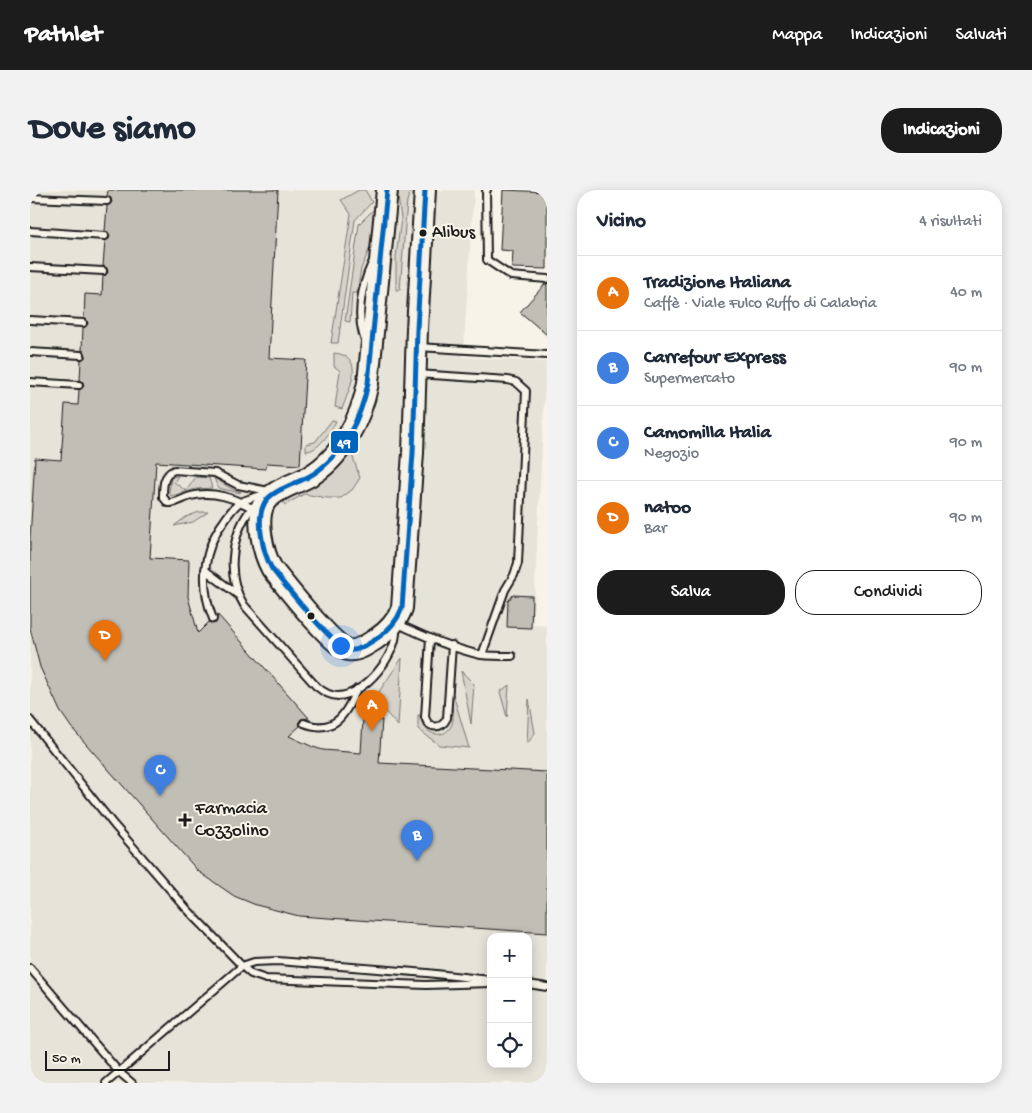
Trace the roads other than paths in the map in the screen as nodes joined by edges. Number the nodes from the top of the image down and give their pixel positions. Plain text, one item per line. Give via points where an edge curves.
1 (388, 190) edge
2 (425, 190) edge
3 (487, 190) edge
4 (30, 198) edge
5 (107, 201) dead end
6 (30, 231) edge
7 (105, 236) dead end
8 (30, 267) edge
9 (103, 271) dead end
10 (547, 279) edge
11 (30, 320) edge
12 (83, 323) dead end
13 (416, 347) junction
14 (30, 352) edge
15 (81, 355) dead end
16 (547, 355) edge
17 (415, 374) junction
18 (30, 382) edge
19 (79, 385) dead end
20 (275, 491) junction
21 (240, 502) junction
22 (257, 510) junction
23 (205, 570) junction
24 (238, 595) junction
25 (212, 619) dead end
26 (395, 623) junction
27 (430, 638) junction
28 (452, 645) junction
29 (482, 655) junction
30 (512, 656) dead end
31 (357, 689) junction
32 (30, 720) edge
33 (304, 723) dead end
34 (242, 966) junction
35 (30, 968) edge
36 (487, 980) edge
37 (487, 981) edge
38 (532, 985) edge
39 (547, 987) edge
40 (119, 1072) junction
41 (106, 1083) edge
42 (132, 1083) edge

1 - 20 main road via 371,361 359,416 342,445 320,469
2 - 13 main road
3 - 10 lane via 486,260 511,276
4 - 5 lane
6 - 7 lane
8 - 9 lane
11 - 12 lane
13 - 16 lane
13 - 17 main road
14 - 15 lane
17 - 26 main road via 403,601
17 - 29 lane via 508,380 526,391 518,563
18 - 19 lane
20 - 21 lane
20 - 21 lane via 238,485 208,471 174,470 164,480 163,497 168,503 207,494
20 - 22 main road
21 - 22 lane
21 - 23 lane via 214,534
22 - 24 lane via 245,518 233,548 232,563
22 - 26 main road via 265,557 272,569 338,644 348,650 356,650 378,638
23 - 24 lane
23 - 25 lane via 206,603
24 - 31 lane via 323,692 339,696
26 - 27 lane
26 - 31 lane via 393,648 371,678
27 - 28 lane
27 - 28 lane via 425,717 432,726 439,726 447,718
28 - 29 lane
29 - 30 lane
31 - 33 lane via 344,714 330,725 315,727
32 - 34 lane via 114,825
34 - 36 lane via 278,961
34 - 37 lane via 251,974 266,979 426,985
34 - 40 lane
35 - 40 lane
38 - 39 lane
40 - 41 lane
40 - 42 lane

